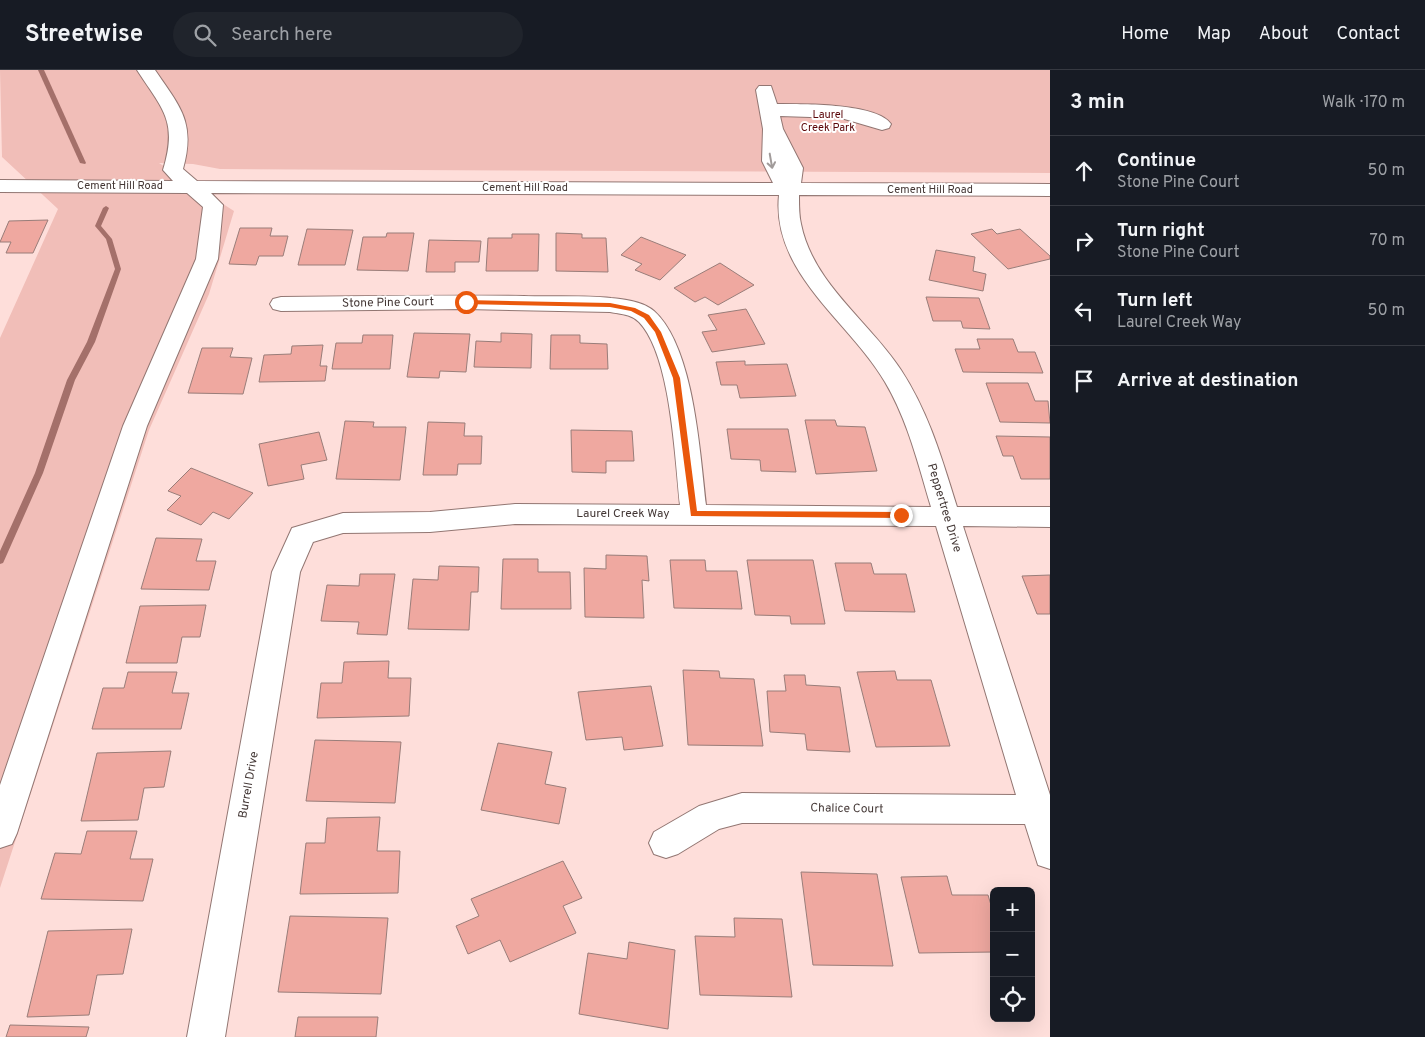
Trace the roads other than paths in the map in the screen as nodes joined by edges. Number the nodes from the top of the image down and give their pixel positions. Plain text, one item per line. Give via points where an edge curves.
1 (146, 70) edge
2 (765, 90) dead end
3 (772, 120) junction
4 (882, 124) dead end
5 (0, 186) edge
6 (192, 186) junction
7 (787, 189) junction
8 (1050, 190) edge
9 (281, 304) dead end
10 (694, 514) junction
11 (946, 516) junction
12 (1050, 517) edge
13 (302, 535) joint
14 (1043, 810) edge
15 (0, 833) edge
16 (666, 843) dead end
17 (1050, 854) edge
18 (206, 1037) edge

1 - 6 street via 170,110 180,137 173,170
2 - 3 street
3 - 4 street via 843,111 864,115
3 - 7 street via 771,167
5 - 6 street, Cement Hill Road
6 - 7 street, Cement Hill Road
6 - 15 street via 213,205 207,258 134,426
7 - 8 street, Cement Hill Road
7 - 11 street, Peppertree Drive via 798,251 816,283 882,360 902,390 919,425
9 - 10 street, Stone Pine Court via 466,302 610,305 647,316 658,332 677,378
10 - 11 street, Laurel Creek Way
10 - 13 street, Laurel Creek Way via 515,514 430,522 343,523
11 - 12 street, Laurel Creek Way
11 - 14 street, Peppertree Drive
13 - 18 street, Burrell Drive via 286,572
14 - 16 street, Chalice Court via 742,808 711,816
14 - 17 street, Peppertree Drive

